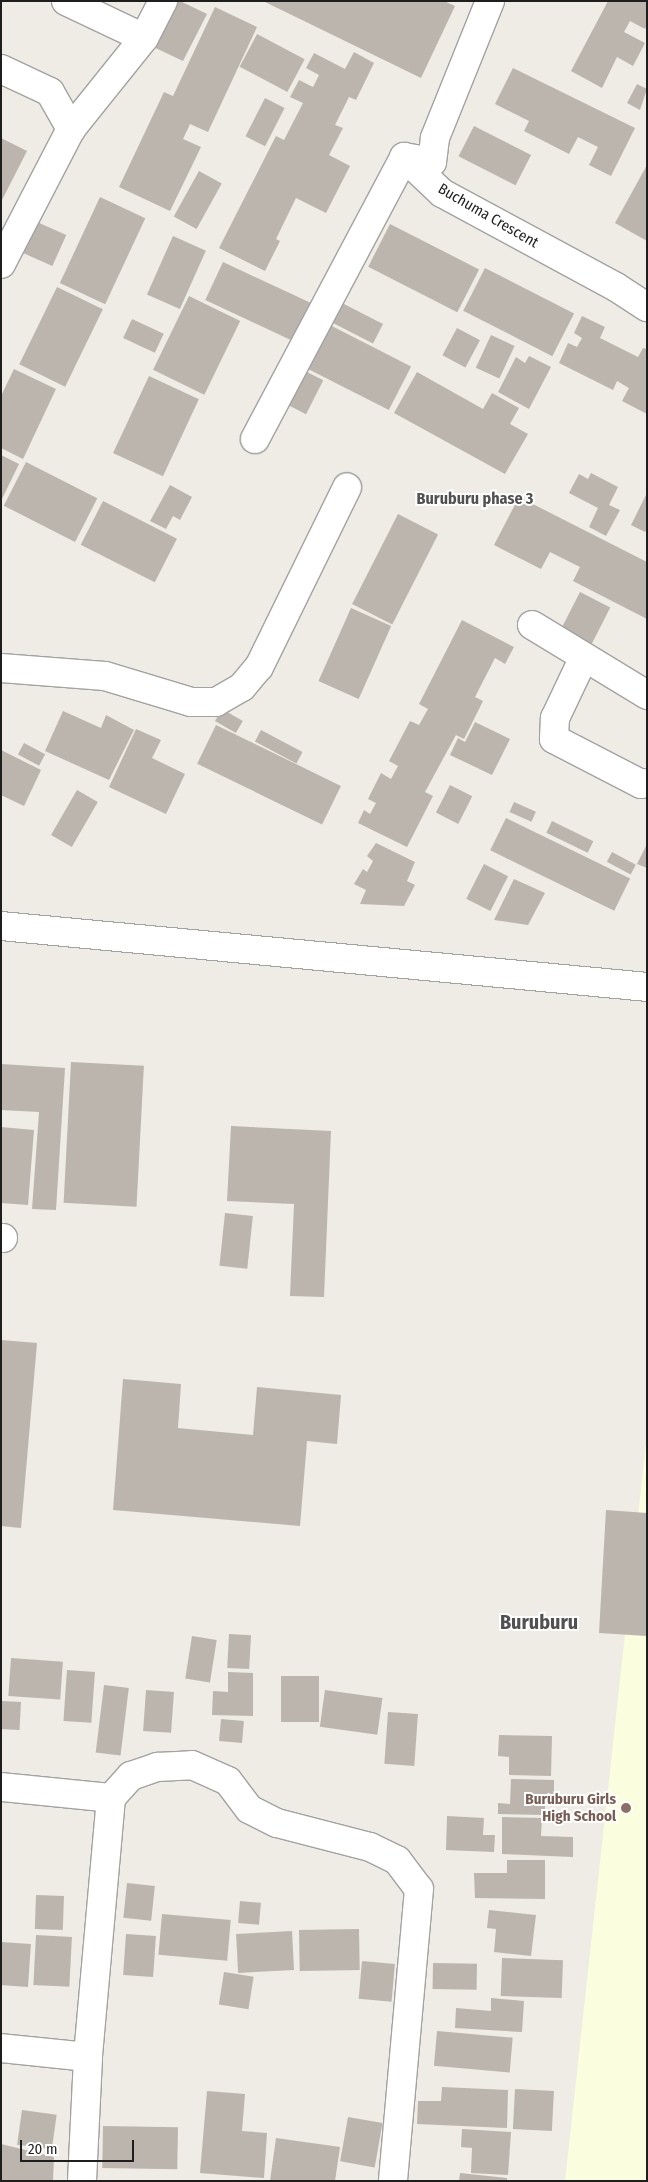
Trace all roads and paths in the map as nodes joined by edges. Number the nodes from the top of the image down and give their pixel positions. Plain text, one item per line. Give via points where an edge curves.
1 (66, 1) edge
2 (164, 1) edge
3 (490, 1) edge
4 (144, 38) junction
5 (1, 69) edge
6 (71, 129) junction
7 (404, 157) junction
8 (1, 264) edge
9 (647, 307) edge
10 (254, 439) dead end
11 (347, 486) dead end
12 (532, 625) dead end
13 (584, 657) junction
14 (1, 668) edge
15 (647, 696) edge
16 (647, 783) edge
17 (1, 926) edge
18 (647, 987) edge
19 (1, 1787) edge
20 (111, 1798) junction
21 (1, 2048) edge
22 (88, 2057) junction
23 (82, 2181) edge
24 (393, 2181) edge

1 - 4 street
2 - 4 street
3 - 7 street, Buchuma Crescent via 435,138 432,162
4 - 6 street
5 - 6 street via 50,92
6 - 8 street
7 - 9 street, Buchuma Crescent via 442,193
7 - 10 street
11 - 14 street via 259,667 242,687 216,702 191,702 105,676
12 - 13 street
13 - 15 street
13 - 16 street via 554,718 554,739 641,784
17 - 18 street
19 - 20 street
20 - 22 street
20 - 24 street via 131,1776 158,1767 192,1765 228,1781 249,1809 277,1823 370,1846 397,1860 418,1889
21 - 22 street
22 - 23 street

